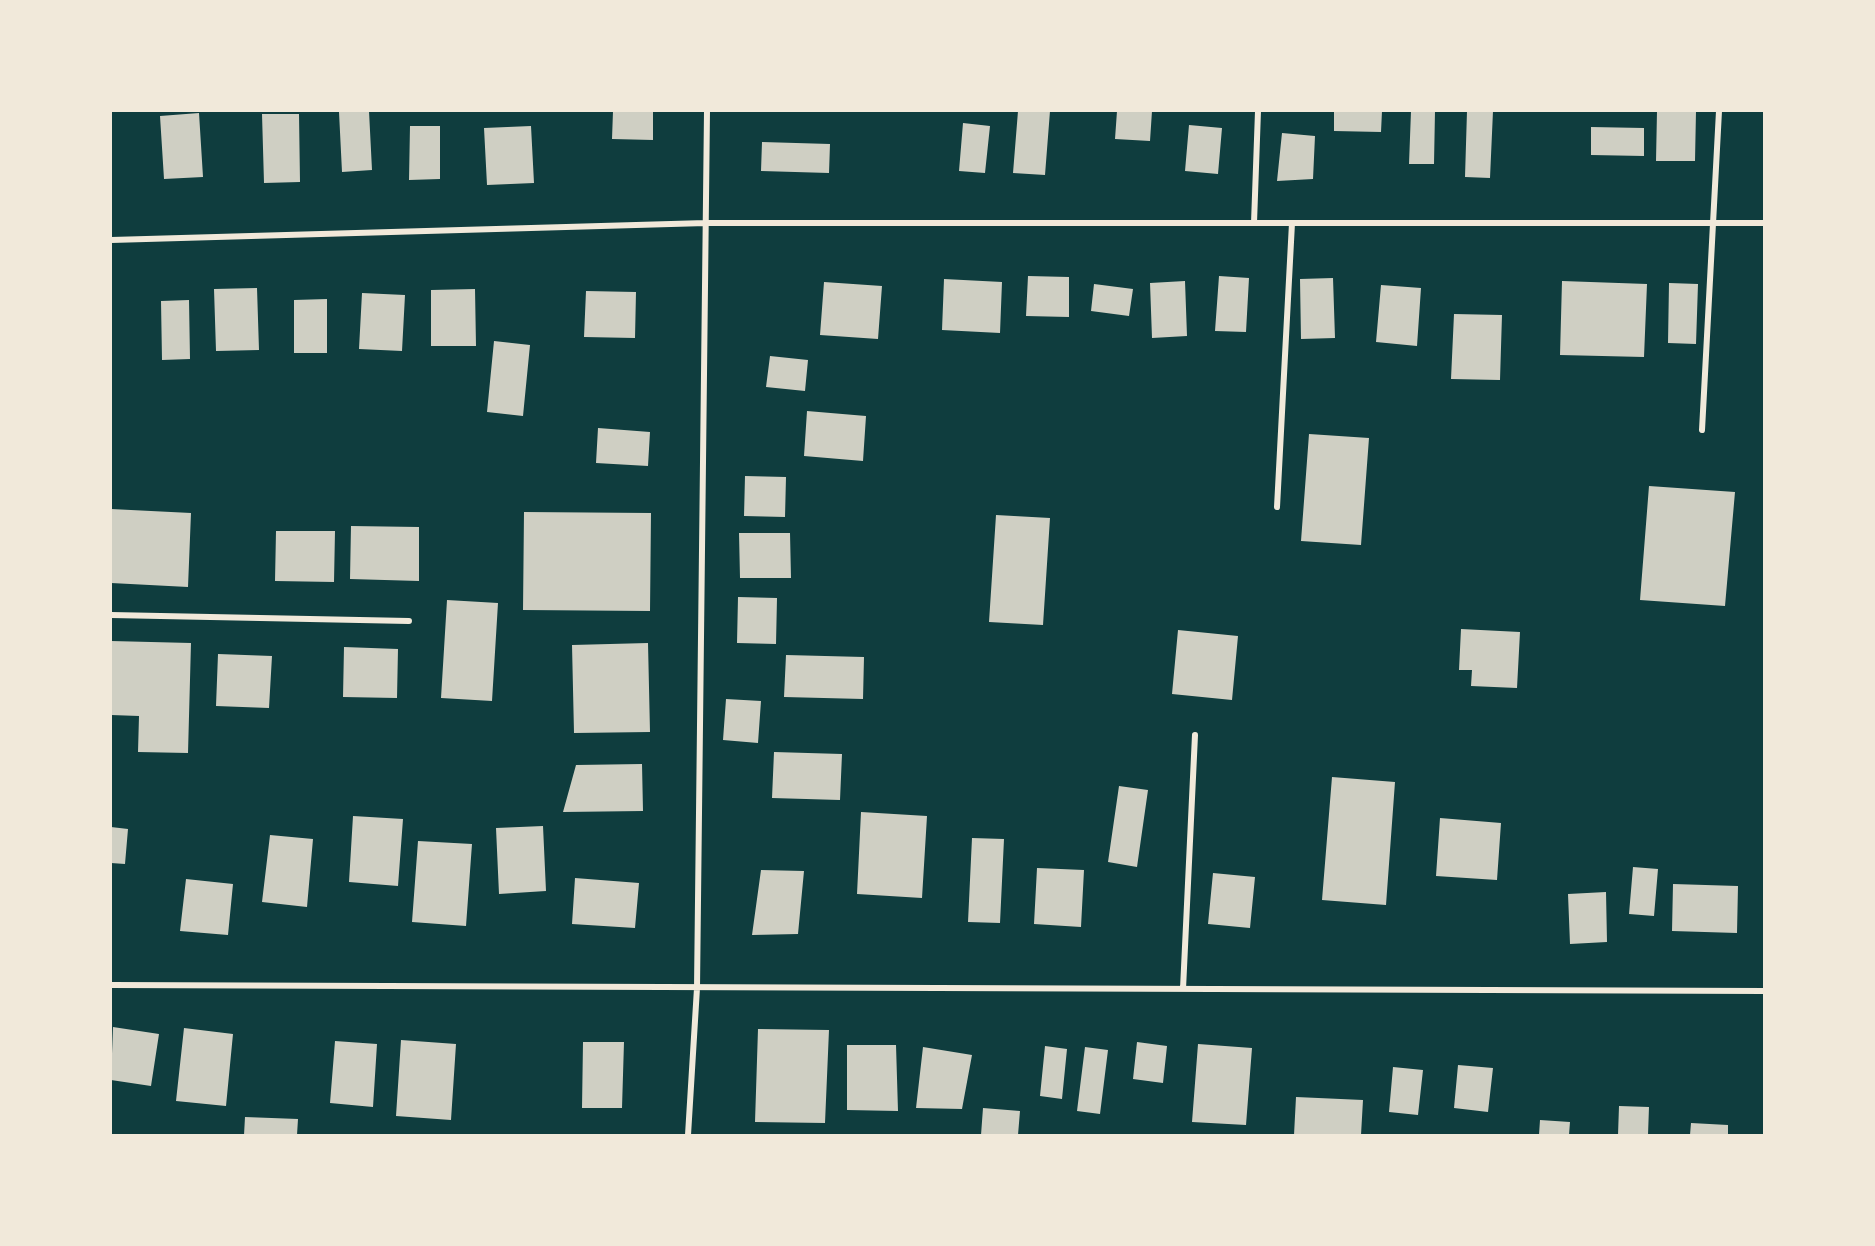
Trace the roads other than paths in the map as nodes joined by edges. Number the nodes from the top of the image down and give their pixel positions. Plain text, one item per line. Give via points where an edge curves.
1 (706, 111) edge
2 (1258, 111) edge
3 (1719, 111) edge
4 (706, 223) junction
5 (1254, 223) junction
6 (1292, 223) junction
7 (1713, 223) junction
8 (1764, 223) edge
9 (111, 240) edge
10 (1702, 430) dead end
11 (1277, 507) dead end
12 (111, 615) edge
13 (409, 621) dead end
14 (1195, 735) dead end
15 (111, 985) edge
16 (697, 987) junction
17 (1183, 989) junction
18 (1764, 991) edge
19 (688, 1135) edge

1 - 4 street
2 - 5 street
3 - 7 street
4 - 5 street
4 - 9 street
4 - 16 street
5 - 6 street
6 - 7 street
6 - 11 street
7 - 8 street
7 - 10 street
12 - 13 street
14 - 17 street
15 - 16 street
16 - 17 street
16 - 19 street
17 - 18 street

